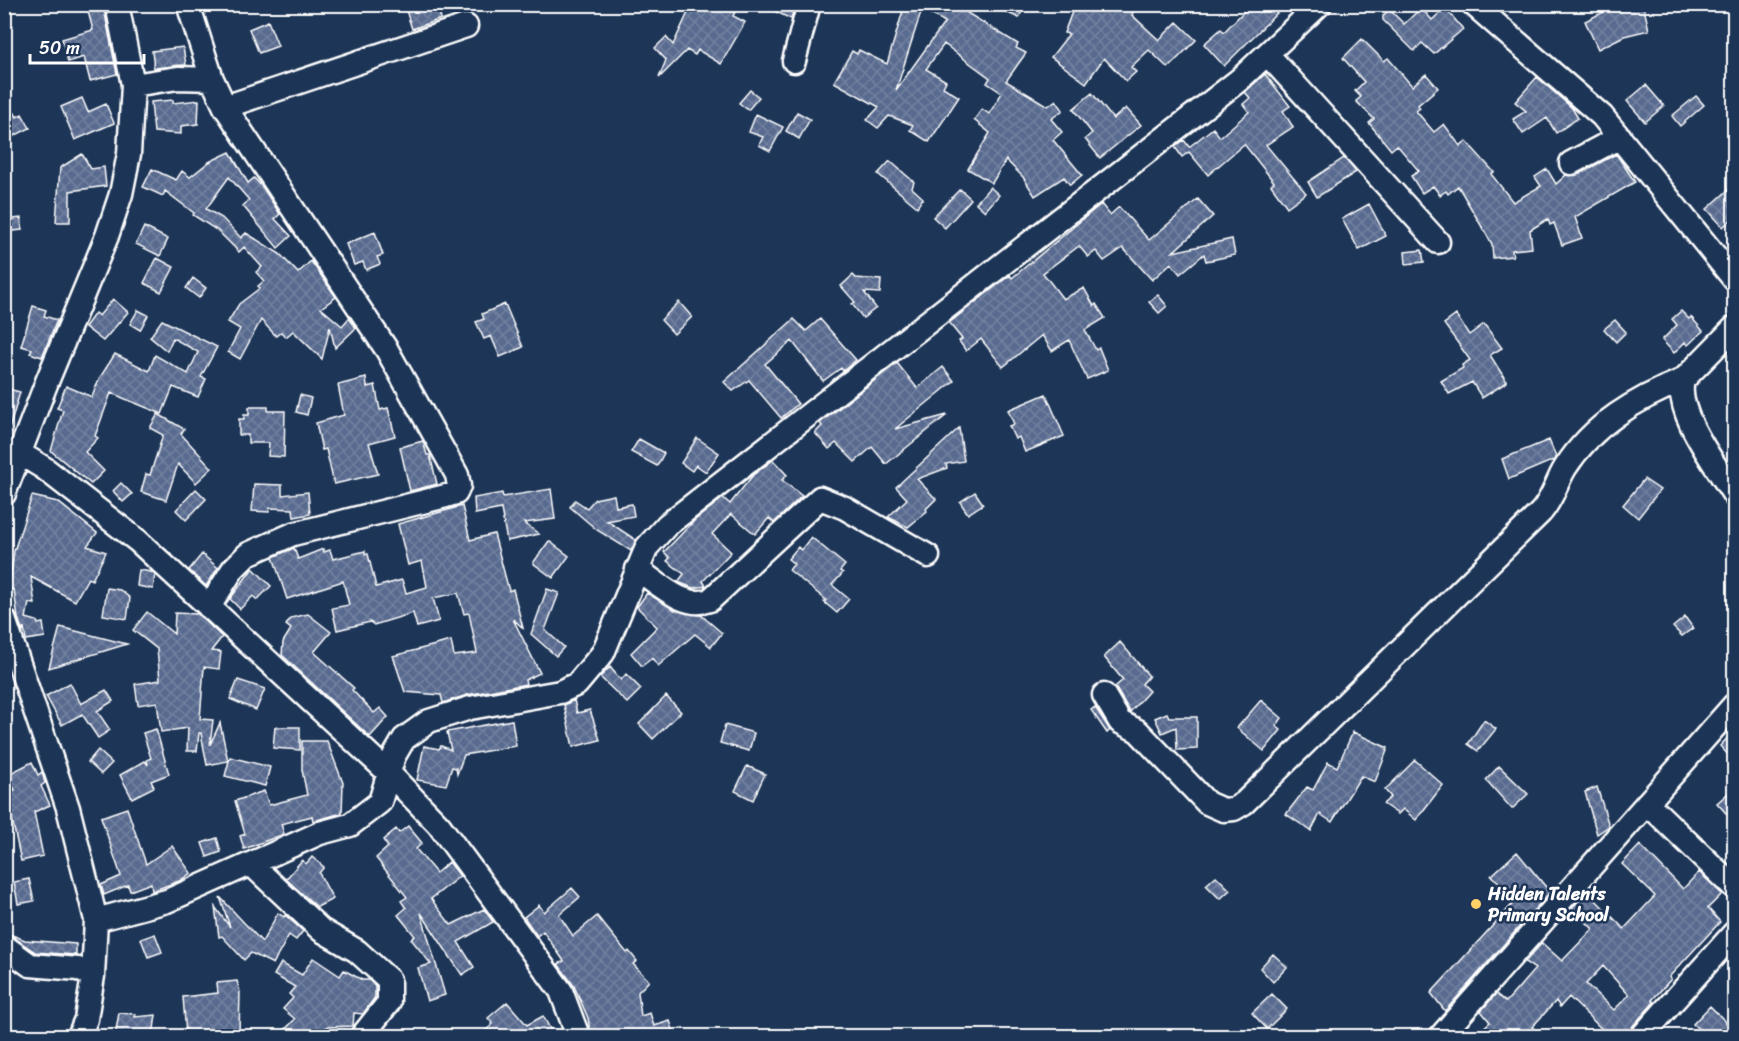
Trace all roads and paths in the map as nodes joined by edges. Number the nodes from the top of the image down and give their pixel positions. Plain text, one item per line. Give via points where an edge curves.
1 (117, 4) edge
2 (188, 4) edge
3 (809, 4) edge
4 (1320, 4) edge
5 (1473, 4) edge
6 (466, 26) dead end
7 (1268, 55) junction
8 (794, 61) dead end
9 (212, 79) junction
10 (133, 86) junction
11 (225, 107) junction
12 (1620, 137) junction
13 (1571, 163) dead end
14 (1438, 242) dead end
15 (1734, 279) edge
16 (1734, 328) edge
17 (1683, 380) junction
18 (21, 454) junction
19 (4, 494) edge
20 (1734, 495) edge
21 (928, 556) dead end
22 (637, 569) junction
23 (209, 607) junction
24 (4, 619) edge
25 (1104, 695) dead end
26 (1734, 705) edge
27 (390, 774) junction
28 (1647, 803) junction
29 (250, 864) junction
30 (1734, 887) edge
31 (96, 920) junction
32 (1734, 933) edge
33 (4, 946) edge
34 (93, 976) junction
35 (79, 1036) edge
36 (362, 1036) edge
37 (578, 1036) edge
38 (1441, 1036) edge
39 (1642, 1036) edge

1 - 10 street
2 - 9 street
3 - 8 street
4 - 7 street
5 - 12 street via 1594,109
6 - 11 street
7 - 14 street
7 - 22 street via 667,525 647,547
9 - 10 street via 178,78
9 - 11 street
10 - 18 street via 129,154 121,194
11 - 23 street via 387,350 457,475 459,486 456,493 293,534 248,554 233,569
12 - 13 street
12 - 15 street
16 - 17 street
17 - 20 street via 1681,395 1686,415
17 - 25 street via 1629,404 1592,437 1569,462 1551,501 1541,512 1234,809 1223,810 1207,803 1138,731 1120,722
18 - 19 street
18 - 23 street via 138,541
21 - 22 street via 845,508 820,498 710,600 700,604 686,602
22 - 27 street via 603,653 577,684 560,692 470,708 429,721 404,739
23 - 27 street
24 - 31 street via 69,808
26 - 28 street
27 - 29 street via 380,802 350,825 320,833
27 - 37 street via 439,825 561,991
28 - 30 street
28 - 38 street
29 - 31 street via 167,901
29 - 36 street via 321,930 357,951 388,980 389,1002
31 - 34 street
32 - 39 street
33 - 34 street via 30,965 78,969
34 - 35 street

